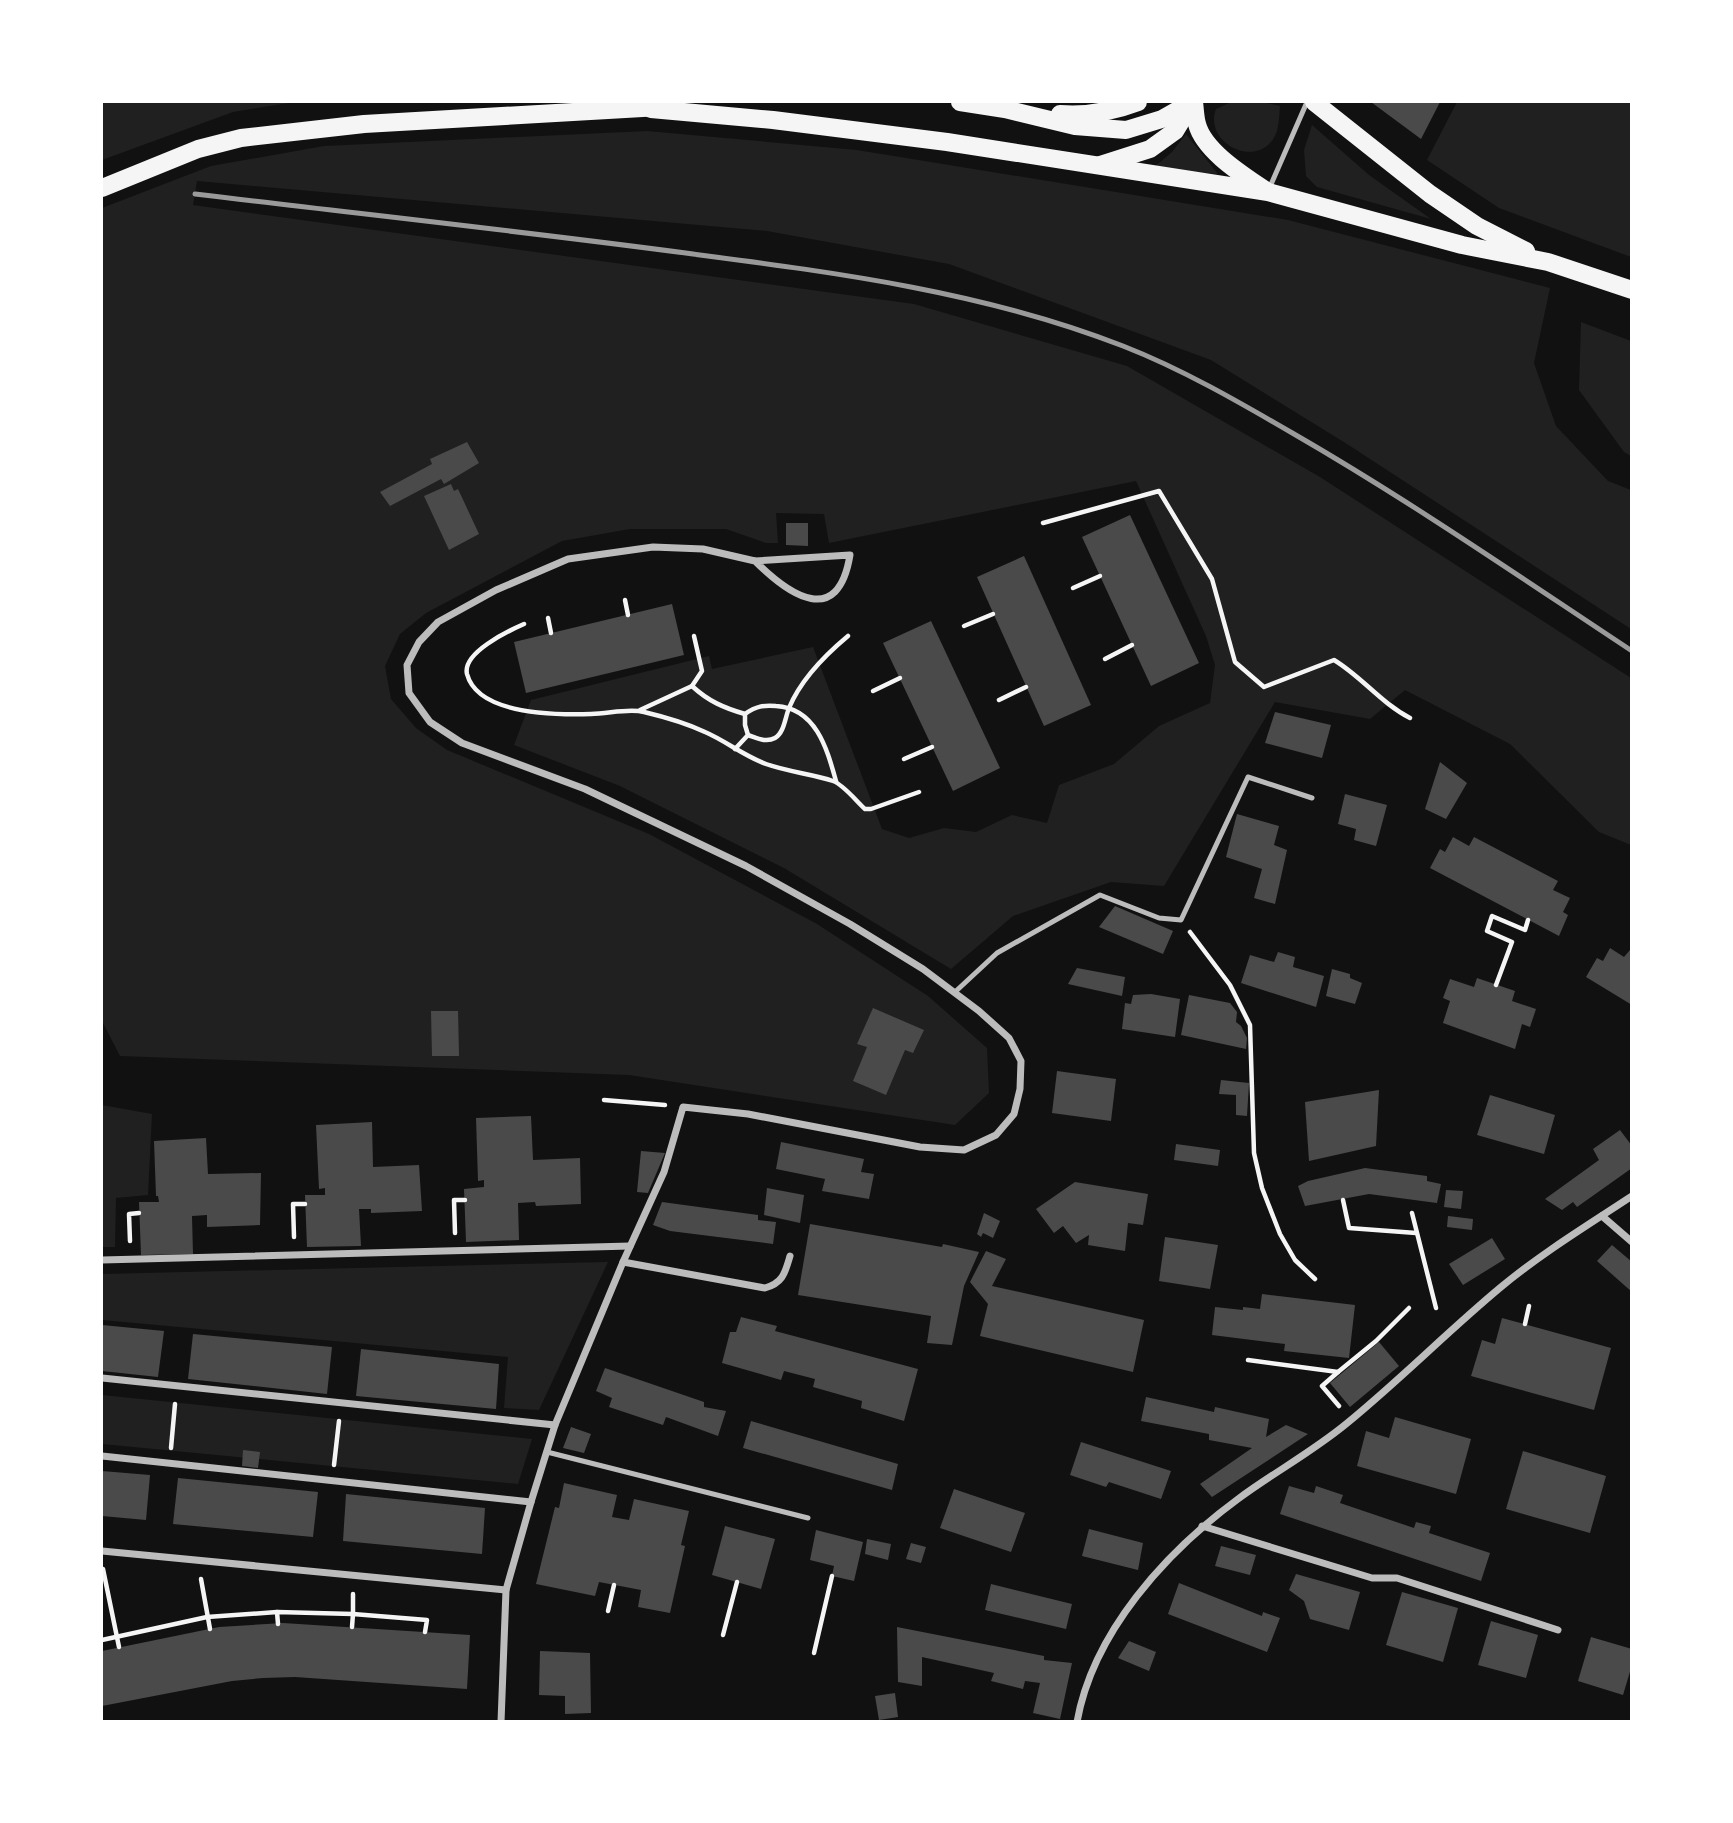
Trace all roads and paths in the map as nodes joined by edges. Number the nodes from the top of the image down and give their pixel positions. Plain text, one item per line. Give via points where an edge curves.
1 (695, 102) edge
2 (960, 102) edge
3 (1138, 102) edge
4 (1193, 102) edge
5 (1307, 102) edge
6 (1314, 102) edge
7 (652, 108) junction
8 (1005, 109) junction
9 (1097, 166) junction
10 (102, 188) edge
11 (1268, 192) junction
12 (1548, 262) junction
13 (1632, 290) edge
14 (1042, 523) dead end
15 (755, 561) junction
16 (1100, 576) dead end
17 (1073, 588) dead end
18 (625, 600) dead end
19 (993, 614) dead end
20 (628, 615) dead end
21 (548, 618) dead end
22 (524, 625) dead end
23 (964, 626) dead end
24 (551, 633) dead end
25 (694, 636) dead end
26 (848, 636) dead end
27 (1132, 645) dead end
28 (1105, 659) dead end
29 (900, 678) dead end
30 (692, 686) junction
31 (1026, 687) dead end
32 (873, 691) dead end
33 (999, 700) dead end
34 (790, 706) junction
35 (640, 710) junction
36 (745, 714) junction
37 (1410, 718) dead end
38 (748, 735) junction
39 (932, 747) dead end
40 (735, 749) junction
41 (904, 758) dead end
42 (836, 781) junction
43 (919, 792) dead end
44 (1312, 799) dead end
45 (1181, 920) junction
46 (1528, 920) dead end
47 (1496, 985) dead end
48 (955, 992) junction
49 (604, 1100) dead end
50 (683, 1107) junction
51 (1632, 1196) edge
52 (1343, 1199) dead end
53 (465, 1200) dead end
54 (305, 1204) dead end
55 (139, 1213) dead end
56 (1412, 1213) dead end
57 (1602, 1216) junction
58 (1416, 1233) junction
59 (1632, 1242) edge
60 (630, 1246) junction
61 (456, 1251) junction
62 (295, 1255) junction
63 (790, 1256) dead end
64 (102, 1260) edge
65 (130, 1260) junction
66 (623, 1262) junction
67 (1315, 1279) dead end
68 (1529, 1307) dead end
69 (1409, 1308) dead end
70 (1436, 1308) dead end
71 (1525, 1324) dead end
72 (1248, 1360) dead end
73 (1338, 1372) junction
74 (102, 1378) edge
75 (177, 1386) junction
76 (341, 1403) junction
77 (1352, 1420) junction
78 (555, 1424) junction
79 (547, 1452) junction
80 (102, 1456) edge
81 (169, 1463) junction
82 (332, 1481) junction
83 (531, 1502) junction
84 (808, 1518) dead end
85 (1202, 1526) junction
86 (102, 1551) edge
87 (102, 1561) edge
88 (198, 1561) junction
89 (832, 1576) dead end
90 (737, 1582) dead end
91 (614, 1585) dead end
92 (506, 1590) junction
93 (608, 1611) dead end
94 (277, 1612) junction
95 (353, 1614) junction
96 (207, 1617) junction
97 (278, 1623) dead end
98 (352, 1627) dead end
99 (210, 1629) dead end
100 (1558, 1630) dead end
101 (425, 1632) dead end
102 (723, 1635) dead end
103 (117, 1636) junction
104 (102, 1640) edge
105 (120, 1647) dead end
106 (814, 1653) dead end
107 (501, 1721) edge
108 (1077, 1721) edge

1 - 7 main road
2 - 8 main road
3 - 8 main road via 1081,116
4 - 8 main road via 1162,119 1126,130 1075,126
4 - 9 main road via 1175,131 1150,149
4 - 11 main road via 1197,126 1209,144
5 - 11 lane
6 - 12 main road via 1430,194 1477,226
7 - 9 main road via 935,140
7 - 10 main road via 364,124 241,138 198,149
9 - 11 main road
11 - 12 main road via 1462,245
12 - 13 main road
14 - 37 path via 1159,491 1212,579 1235,662 1264,687 1334,660 1392,709
15 - 15 street via 794,594 820,599 844,583 850,555
15 - 48 street via 703,549 653,547 568,559 496,590 438,622 419,642 407,665 409,694 430,722 462,743 585,789 746,866 850,924
16 - 17 path
18 - 20 path
19 - 23 path
21 - 24 path
22 - 35 path via 500,635 467,664 471,684 485,698 517,710 591,714
25 - 30 path via 702,671
26 - 34 path via 820,660
27 - 28 path
29 - 32 path
30 - 35 path
30 - 36 path via 706,699
31 - 33 path
34 - 36 path via 761,705
34 - 38 path via 774,739 763,741
34 - 42 path via 821,736
35 - 40 path via 706,732
36 - 38 path
38 - 40 path
39 - 41 path
40 - 42 path via 765,764
42 - 43 path via 865,809
44 - 45 lane via 1248,777
45 - 48 lane via 1159,918 1100,895 997,953
45 - 67 path via 1230,985 1250,1025 1254,1153 1262,1188 1295,1260
46 - 47 path via 1525,930 1493,916 1487,931 1512,942
48 - 50 street via 1009,1038 1021,1061 1014,1114 996,1135 964,1150 920,1147 748,1114
49 - 50 path
50 - 60 street via 664,1172
51 - 57 street
52 - 58 path via 1349,1228
53 - 61 path via 454,1200
54 - 62 path via 293,1204
55 - 65 path via 129,1214
56 - 58 path
57 - 59 street
57 - 77 street via 1504,1285
58 - 70 path
60 - 61 street
60 - 66 street
61 - 62 street
62 - 65 street
63 - 66 street via 785,1276 765,1288
64 - 65 street
66 - 78 street
68 - 71 path
69 - 73 path
72 - 73 path
73 - 77 path via 1322,1386
74 - 75 street
75 - 76 street
75 - 81 path
76 - 78 street
76 - 82 path
77 - 85 street
78 - 79 street
79 - 83 street
79 - 84 lane
80 - 81 street
81 - 82 street
82 - 83 street
83 - 92 street
85 - 100 street via 1372,1578 1397,1578
85 - 108 street via 1108,1636 1092,1668
86 - 88 street
87 - 103 path
88 - 92 street
88 - 96 path
89 - 106 path
90 - 102 path
91 - 93 path
92 - 107 street
94 - 95 path
94 - 96 path
94 - 97 path
95 - 98 path
95 - 101 path via 427,1620
96 - 99 path
96 - 103 path
103 - 104 path
103 - 105 path

